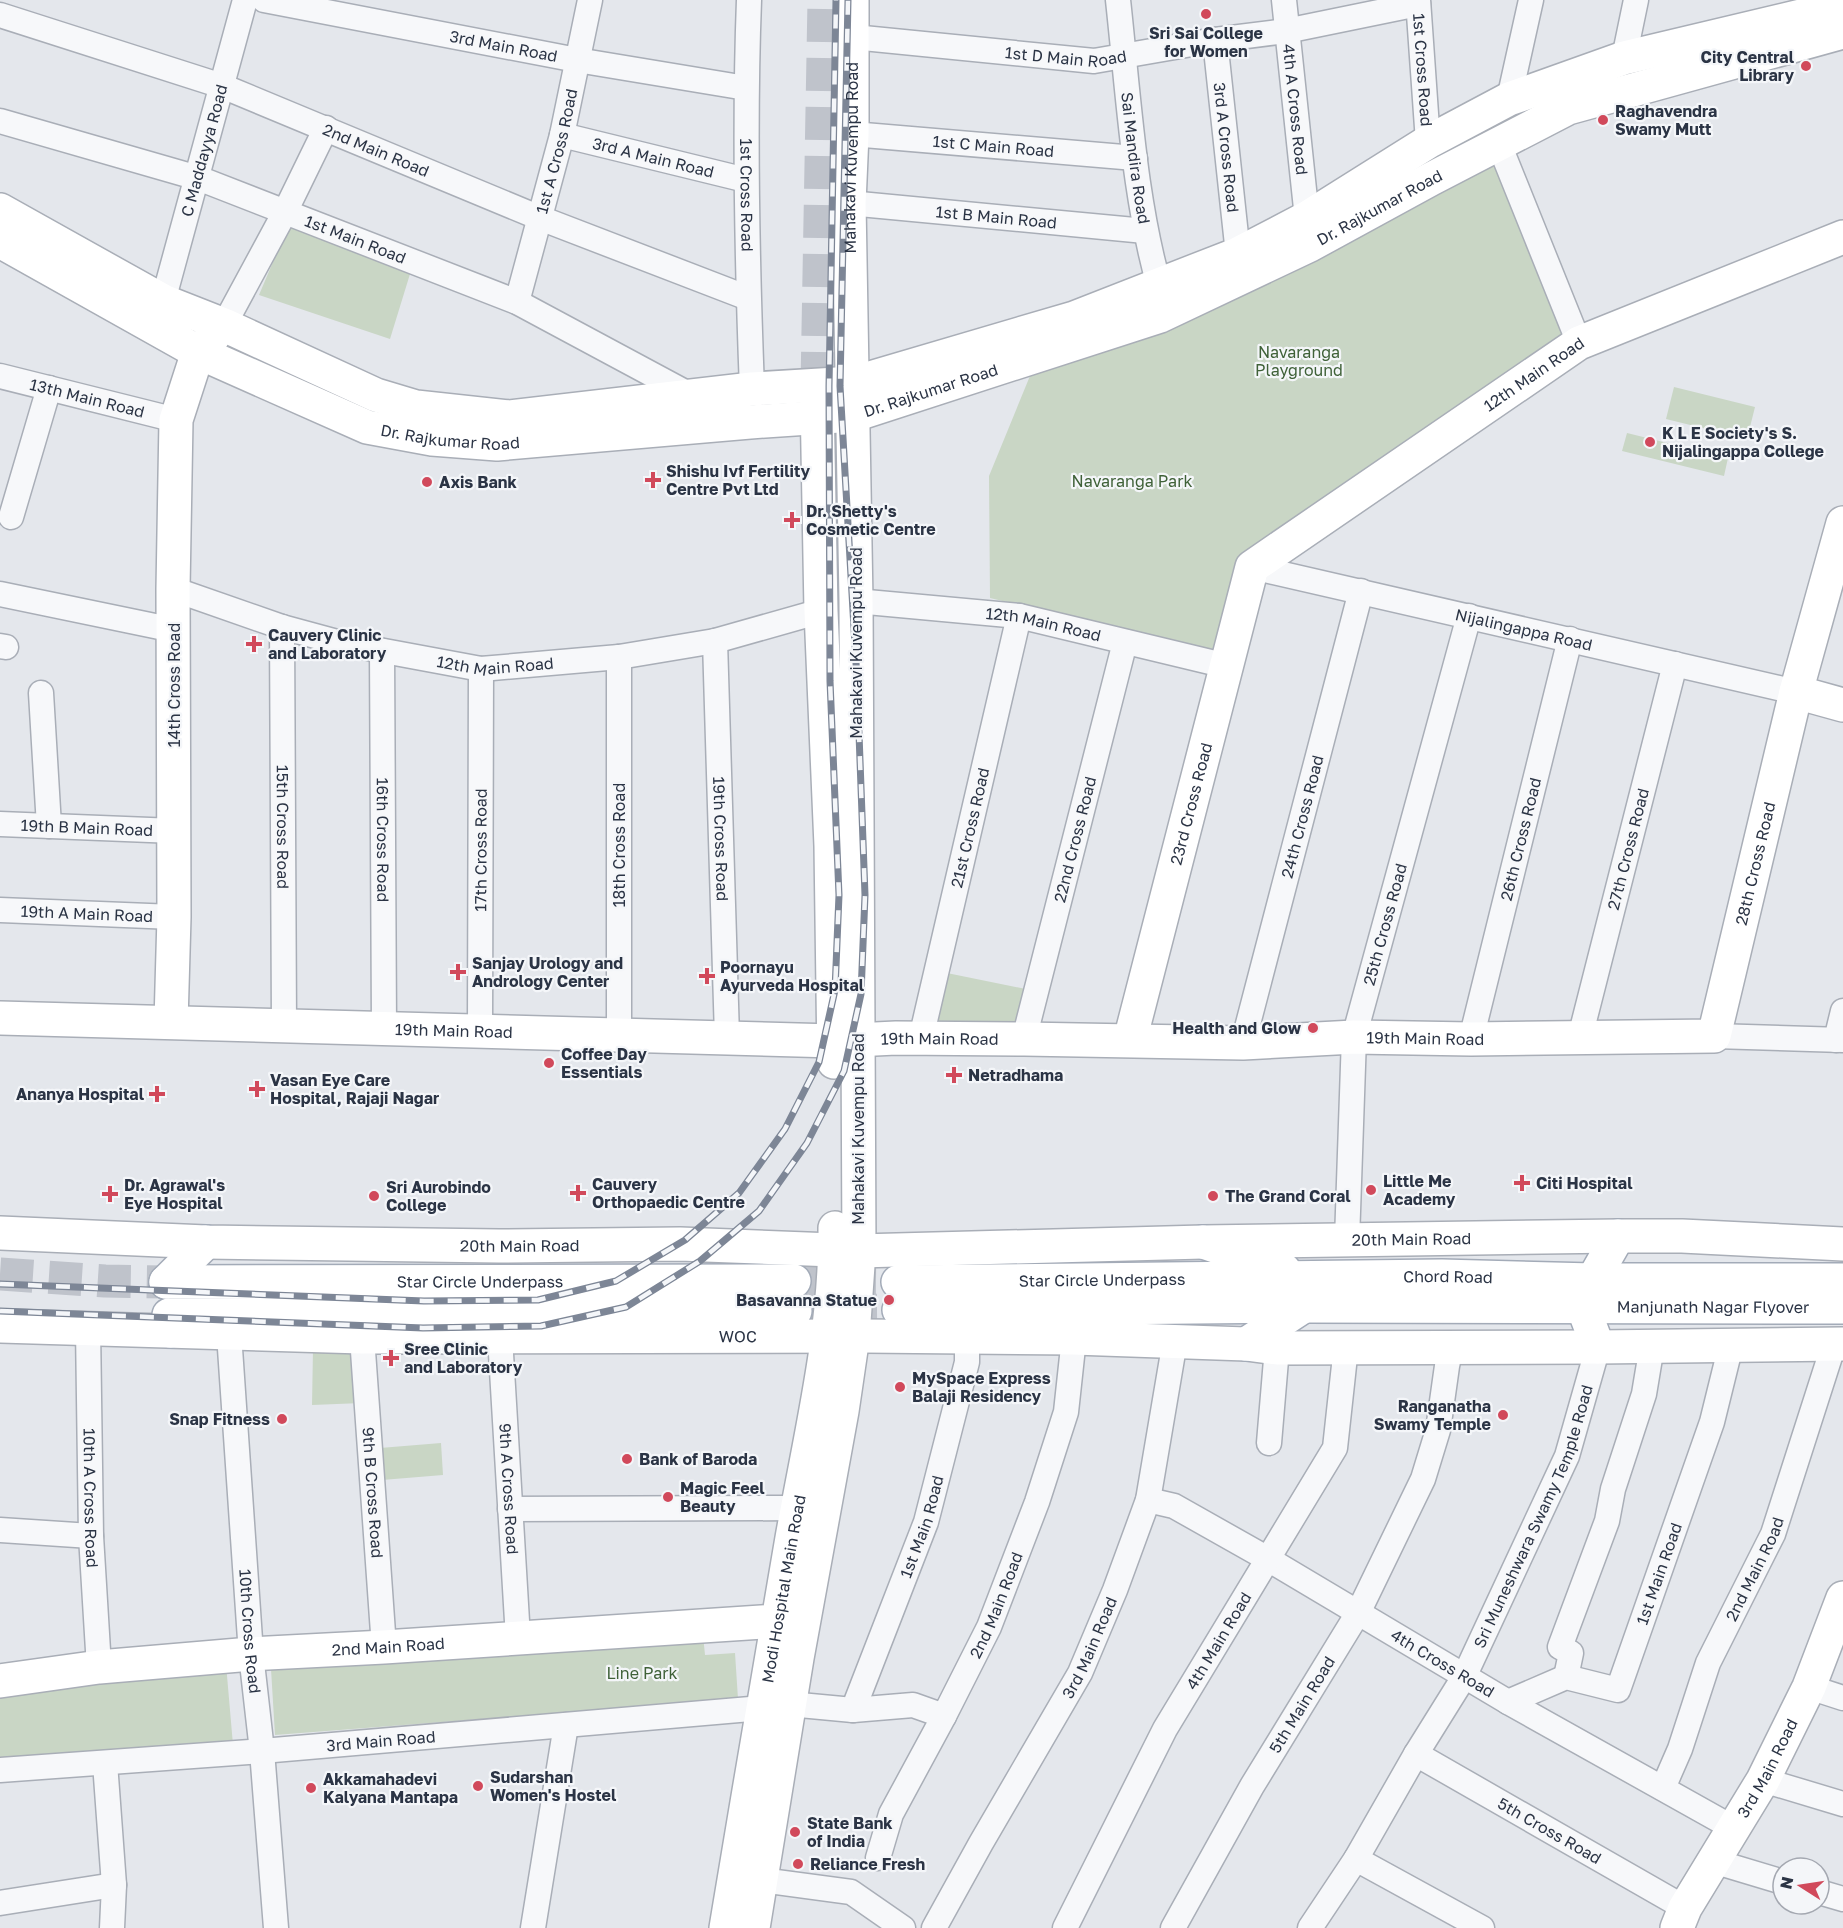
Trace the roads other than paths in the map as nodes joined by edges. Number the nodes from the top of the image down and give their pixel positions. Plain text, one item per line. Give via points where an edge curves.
1 (244, 0) edge
2 (264, 0) edge
3 (590, 0) edge
4 (749, 0) edge
5 (852, 0) edge
6 (1118, 0) edge
7 (1284, 0) edge
8 (1531, 0) edge
9 (1636, 0) edge
10 (1418, 2) edge
11 (1843, 6) edge
12 (0, 15) edge
13 (1286, 31) junction
14 (1843, 32) edge
15 (853, 37) junction
16 (1215, 40) junction
17 (1124, 55) junction
18 (1624, 58) junction
19 (577, 60) junction
20 (222, 86) junction
21 (746, 88) junction
22 (1509, 99) junction
23 (0, 121) edge
24 (326, 128) junction
25 (852, 134) junction
26 (562, 135) junction
27 (1428, 142) junction
28 (1499, 144) junction
29 (1135, 158) junction
30 (198, 178) junction
31 (746, 180) junction
32 (849, 203) junction
33 (0, 210) edge
34 (285, 212) junction
35 (540, 218) junction
36 (1307, 218) junction
37 (1145, 231) junction
38 (1843, 237) edge
39 (0, 241) edge
40 (1238, 254) junction
41 (748, 298) junction
42 (1163, 299) junction
43 (163, 301) junction
44 (517, 302) junction
45 (224, 325) junction
46 (1579, 343) junction
47 (198, 352) junction
48 (0, 376) edge
49 (853, 383) junction
50 (817, 385) junction
51 (49, 388) junction
52 (752, 389) junction
53 (694, 397) junction
54 (854, 415) junction
55 (817, 418) junction
56 (176, 420) junction
57 (11, 517) dead end
58 (1843, 523) edge
59 (1252, 567) junction
60 (173, 589) junction
61 (1361, 591) junction
62 (0, 594) edge
63 (856, 601) junction
64 (821, 611) junction
65 (1019, 616) junction
66 (1469, 616) junction
67 (282, 627) junction
68 (174, 630) junction
69 (1570, 639) junction
70 (715, 641) junction
71 (1125, 642) junction
72 (382, 651) junction
73 (619, 657) junction
74 (1675, 664) junction
75 (1227, 666) junction
76 (481, 669) junction
77 (1796, 692) junction
78 (41, 693) dead end
79 (1843, 705) edge
80 (0, 824) edge
81 (49, 826) junction
82 (175, 831) junction
83 (0, 910) edge
84 (174, 917) junction
85 (1843, 1011) edge
86 (0, 1018) edge
87 (171, 1022) junction
88 (284, 1025) junction
89 (384, 1028) junction
90 (480, 1030) junction
91 (619, 1034) junction
92 (1580, 1036) junction
93 (1714, 1036) junction
94 (727, 1037) junction
95 (1353, 1037) junction
96 (921, 1038) junction
97 (1024, 1039) junction
98 (1471, 1039) junction
99 (1130, 1040) junction
100 (1839, 1040) edge
101 (846, 1041) junction
102 (1243, 1043) junction
103 (0, 1233) edge
104 (1618, 1236) junction
105 (1347, 1240) junction
106 (206, 1242) junction
107 (1203, 1242) junction
108 (1843, 1245) edge
109 (847, 1250) junction
110 (1843, 1280) edge
111 (1305, 1292) junction
112 (1588, 1293) junction
113 (1682, 1294) junction
114 (898, 1296) tunnel mouth
115 (1843, 1307) edge
116 (170, 1323) junction
117 (0, 1326) edge
118 (88, 1328) junction
119 (229, 1334) junction
120 (362, 1337) junction
121 (500, 1337) junction
122 (840, 1337) junction
123 (967, 1337) junction
124 (1074, 1338) junction
125 (1175, 1341) junction
126 (1839, 1344) edge
127 (1731, 1345) junction
128 (1261, 1346) junction
129 (1653, 1346) junction
130 (1346, 1347) junction
131 (1451, 1347) junction
132 (1598, 1347) junction
133 (1269, 1443) dead end
134 (1148, 1500) junction
135 (798, 1508) junction
136 (510, 1509) junction
137 (0, 1530) edge
138 (91, 1536) junction
139 (1268, 1559) junction
140 (1843, 1598) edge
141 (1358, 1613) junction
142 (777, 1621) junction
143 (518, 1638) junction
144 (384, 1647) junction
145 (251, 1654) junction
146 (99, 1667) junction
147 (1464, 1677) junction
148 (1566, 1677) junction
149 (0, 1681) edge
150 (1809, 1688) junction
151 (1843, 1698) edge
152 (1508, 1702) junction
153 (776, 1706) junction
154 (853, 1710) junction
155 (944, 1716) junction
156 (567, 1725) junction
157 (262, 1751) junction
158 (1416, 1754) junction
159 (105, 1762) junction
160 (0, 1770) edge
161 (1763, 1780) junction
162 (1663, 1788) junction
163 (1843, 1804) edge
164 (1735, 1829) junction
165 (878, 1858) dead end
166 (1356, 1859) junction
167 (1713, 1861) junction
168 (1771, 1878) edge
169 (761, 1880) junction
170 (114, 1885) junction
171 (0, 1903) edge
172 (1681, 1918) edge
173 (112, 1928) edge
174 (276, 1928) edge
175 (533, 1928) edge
176 (726, 1928) edge
177 (753, 1928) edge
178 (903, 1928) edge
179 (934, 1928) edge
180 (1065, 1928) edge
181 (1173, 1928) edge
182 (1310, 1928) edge
183 (1482, 1928) edge

1 - 20 street, C Maddayya Road
2 - 19 street, 3rd Main Road
3 - 19 street, 1st A Cross Road
4 - 21 street, 1st Cross Road
5 - 15 main road, Mahakavi Kuvempu Road
6 - 17 street, Sai Mandira Road
7 - 13 street, 4th A Cross Road
8 - 22 street
9 - 18 street
10 - 13 street, 1st D Main Road
10 - 27 street, 1st Cross Road
11 - 18 main road, Dr. Rajkumar Road
12 - 20 street, 2nd Main Road
13 - 16 street, 1st D Main Road
13 - 36 street, 4th A Cross Road
14 - 28 main road, Dr. Rajkumar Road via 1568,108
15 - 17 street, 1st D Main Road via 1095,61
15 - 25 main road, Mahakavi Kuvempu Road
16 - 17 street, 1st D Main Road
16 - 40 street, 3rd A Cross Road
17 - 29 street, Sai Mandira Road
18 - 22 main road, Dr. Rajkumar Road
19 - 21 street, 3rd Main Road
19 - 26 street, 1st A Cross Road
20 - 24 street, 2nd Main Road
20 - 30 street, C Maddayya Road
21 - 31 street, 1st Cross Road
22 - 27 main road, Dr. Rajkumar Road
23 - 30 street, 1st Main Road
24 - 34 street
24 - 35 street, 2nd Main Road
25 - 29 street, 1st C Main Road
25 - 32 main road, Mahakavi Kuvempu Road
26 - 31 street, 3rd A Main Road
26 - 35 street, 1st A Cross Road
27 - 36 main road, Dr. Rajkumar Road
28 - 42 main road, Dr. Rajkumar Road via 1310,246
28 - 46 street
29 - 37 street, Sai Mandira Road
30 - 34 street, 1st Main Road
30 - 43 street, C Maddayya Road
31 - 41 street, 1st Cross Road
32 - 37 street, 1st B Main Road
32 - 49 main road, Mahakavi Kuvempu Road
33 - 43 main road, Dr. Rajkumar Road
34 - 44 street, 1st Main Road
34 - 45 street
35 - 41 street, 2nd Main Road
35 - 44 street, 1st A Cross Road
36 - 40 main road, Dr. Rajkumar Road
37 - 42 street, Sai Mandira Road
38 - 46 main road, 12th Main Road
39 - 47 main road, Dr. Rajkumar Road
40 - 42 main road, Dr. Rajkumar Road
41 - 52 street, 1st Cross Road
42 - 49 main road, Dr. Rajkumar Road via 1074,318
42 - 54 main road, Dr. Rajkumar Road
43 - 45 main road, Dr. Rajkumar Road
44 - 53 street, 1st Main Road
45 - 47 main road
45 - 53 main road, Dr. Rajkumar Road via 376,395 416,408 508,417
46 - 59 main road, 12th Main Road
47 - 55 main road, Dr. Rajkumar Road via 367,427 432,439 497,444
47 - 56 main road, 14th Cross Road
48 - 51 street, 13th Main Road
49 - 50 main road, Dr. Rajkumar Road
49 - 54 main road, Mahakavi Kuvempu Road
50 - 52 main road, Dr. Rajkumar Road
50 - 55 main road, Mahakavi Kuvempu Road
51 - 56 street, 13th Main Road
51 - 57 street
52 - 53 main road, Dr. Rajkumar Road
54 - 55 main road, Dr. Rajkumar Road
54 - 63 main road, Mahakavi Kuvempu Road
55 - 64 main road, Mahakavi Kuvempu Road
56 - 60 main road, 14th Cross Road
58 - 77 main road, 28th Cross Road
59 - 61 street, Nijalingappa Road
59 - 75 main road, 23rd Cross Road
60 - 67 street, 12th Main Road
60 - 68 main road, 14th Cross Road
61 - 66 street, Nijalingappa Road
61 - 102 street, 24th Cross Road
62 - 68 street
63 - 65 street, 12th Main Road
63 - 101 main road, Mahakavi Kuvempu Road
64 - 70 street, 12th Main Road
64 - 101 main road, Mahakavi Kuvempu Road via 831,846
65 - 71 street, 12th Main Road
65 - 96 street, 21st Cross Road
66 - 69 street, Nijalingappa Road
66 - 95 street, 25th Cross Road
67 - 72 street, 12th Main Road
67 - 88 street, 15th Cross Road
68 - 82 main road, 14th Cross Road
69 - 74 street, Nijalingappa Road
69 - 98 street, 26th Cross Road
70 - 73 street, 12th Main Road
70 - 94 street, 19th Cross Road
71 - 75 street, 12th Main Road
71 - 97 street, 22nd Cross Road
72 - 76 street, 12th Main Road
72 - 89 street, 16th Cross Road
73 - 76 street, 12th Main Road
73 - 91 street, 18th Cross Road
74 - 77 street, Nijalingappa Road
74 - 92 street, 27th Cross Road
75 - 99 main road, 23rd Cross Road
76 - 90 street, 17th Cross Road
77 - 79 main road
77 - 93 main road, 28th Cross Road
78 - 81 street
80 - 81 street, 19th B Main Road
81 - 82 street, 19th B Main Road
82 - 84 main road, 14th Cross Road
83 - 84 street, 19th A Main Road
84 - 87 main road, 14th Cross Road
85 - 100 street
86 - 87 main road, 19th Main Road
87 - 88 main road, 19th Main Road
88 - 89 main road, 19th Main Road
89 - 90 main road, 19th Main Road
90 - 91 main road, 19th Main Road
91 - 94 main road, 19th Main Road
92 - 93 main road, 19th Main Road
92 - 98 main road, 19th Main Road
93 - 100 street, 19th Main Road
94 - 101 main road, 19th Main Road
95 - 98 main road, 19th Main Road
95 - 102 main road, 19th Main Road
95 - 105 street, 25th Cross Road
96 - 97 main road, 19th Main Road
96 - 101 main road, 19th Main Road
97 - 99 main road, 19th Main Road
99 - 102 main road, 19th Main Road
101 - 109 main road, Mahakavi Kuvempu Road
103 - 106 main road, 20th Main Road
104 - 105 main road, 20th Main Road
104 - 108 main road
104 - 112 main road
105 - 107 main road, 20th Main Road
106 - 109 main road, 20th Main Road via 680,1244
106 - 116 main road, Star Circle Underpass via 166,1282 794,1296
107 - 109 main road, 20th Main Road
107 - 111 main road
109 - 122 main road, Modi Hospital Main Road
110 - 113 main road, Manjunath Nagar Flyover
111 - 112 main road, Chord Road
111 - 114 main road, Star Circle Underpass
111 - 128 main road
112 - 113 main road, Manjunath Nagar Flyover
112 - 132 main road
113 - 115 main road, Manjunath Nagar Flyover
116 - 118 main road
116 - 119 main road, WOC
117 - 118 main road
118 - 138 street, 10th A Cross Road
119 - 120 main road, WOC
119 - 145 street, 10th Cross Road
120 - 121 main road, WOC
120 - 144 street, 9th B Cross Road
121 - 122 main road, WOC
121 - 136 street, 9th A Cross Road
122 - 123 main road, WOC
122 - 135 main road, Modi Hospital Main Road
122 - 153 main road, Modi Hospital Main Road via 842,1411
123 - 124 main road, WOC
123 - 154 street, 1st Main Road via 967,1362 926,1522
124 - 125 main road, WOC
124 - 155 street, 2nd Main Road via 1066,1412 1036,1502 989,1627
125 - 128 main road, WOC
125 - 134 street, 3rd Main Road
126 - 127 main road
126 - 162 street, 2nd Main Road via 1773,1534 1708,1663
127 - 129 main road
127 - 148 street, 1st Main Road via 1712,1422 1618,1690
128 - 130 main road, WOC
128 - 133 street
129 - 132 main road
129 - 148 street via 1644,1394 1612,1489 1607,1521 1560,1647 1570,1653
130 - 131 main road, WOC
130 - 139 street, 4th Main Road via 1335,1448
131 - 132 main road, WOC
131 - 141 street, 5th Main Road via 1438,1430 1423,1479
132 - 147 street, Sri Muneshwara Swamy Temple Road via 1567,1456
134 - 139 street, 4th Cross Road via 1174,1506
134 - 179 street, 3rd Main Road via 1080,1673
135 - 136 street
135 - 142 main road, Modi Hospital Main Road
136 - 143 street, 9th A Cross Road
137 - 138 street
138 - 146 street, 10th A Cross Road
139 - 141 street, 4th Cross Road
139 - 180 street, 4th Main Road via 1165,1729
140 - 150 main road, 3rd Main Road
141 - 147 street, 4th Cross Road
141 - 181 street, 5th Main Road via 1252,1786
142 - 143 main road, 2nd Main Road
142 - 153 main road, Modi Hospital Main Road
143 - 144 main road, 2nd Main Road
144 - 145 main road, 2nd Main Road
145 - 146 main road, 2nd Main Road
145 - 157 street, 10th Cross Road
146 - 149 main road, 2nd Main Road
147 - 152 street, 4th Cross Road
147 - 158 street, Sri Muneshwara Swamy Temple Road
148 - 152 street
150 - 151 street
150 - 161 main road, 3rd Main Road
152 - 162 street, 4th Cross Road
153 - 154 street
153 - 156 street, 3rd Main Road
153 - 169 main road, Modi Hospital Main Road
153 - 176 main road, Modi Hospital Main Road
154 - 155 street via 914,1705
155 - 165 street, 2nd Main Road via 891,1814
156 - 157 street, 3rd Main Road
156 - 175 street
157 - 159 street, 3rd Main Road
157 - 174 street, 10th Cross Road
158 - 166 street, Sri Muneshwara Swamy Temple Road
158 - 172 street, 5th Cross Road
159 - 160 street, 3rd Main Road
159 - 170 street
161 - 163 street
161 - 164 main road, 3rd Main Road
162 - 164 street, 4th Cross Road
164 - 167 main road, 3rd Main Road
166 - 182 street, Sri Muneshwara Swamy Temple Road
166 - 183 street
167 - 168 street
167 - 172 main road, 3rd Main Road
169 - 177 main road, Modi Hospital Main Road
169 - 178 street via 851,1892
170 - 171 street
170 - 173 street

